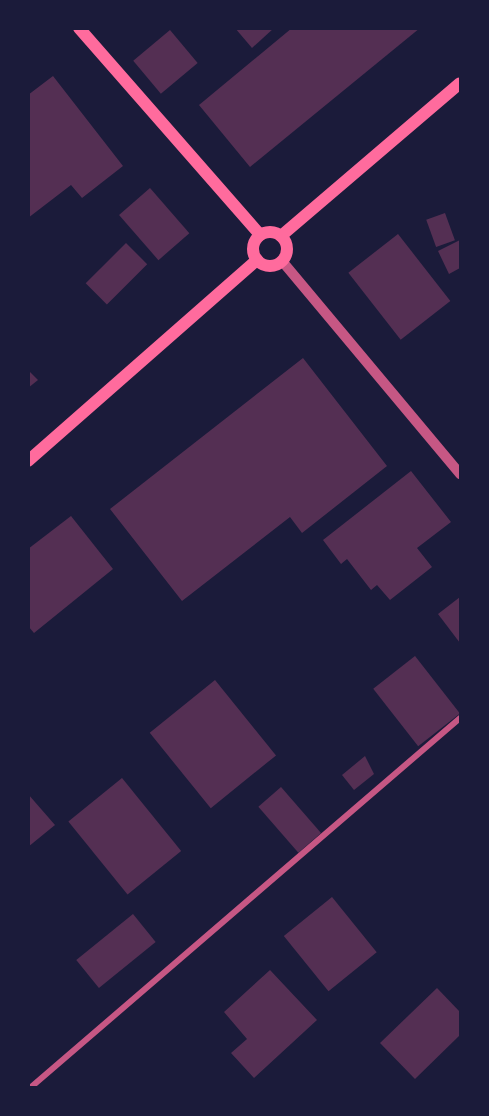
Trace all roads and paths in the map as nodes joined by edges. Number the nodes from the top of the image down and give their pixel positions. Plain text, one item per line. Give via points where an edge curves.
1 (79, 28) edge
2 (460, 83) edge
3 (260, 235) junction
4 (281, 236) junction
5 (257, 260) junction
6 (282, 261) junction
7 (28, 461) edge
8 (460, 474) edge
9 (460, 718) edge
10 (30, 1088) edge

1 - 3 main road
2 - 4 main road
3 - 4 main road via 270,231
3 - 5 main road via 254,244
4 - 6 main road via 288,251
5 - 6 main road via 272,266
5 - 7 main road
6 - 8 street
9 - 10 street

